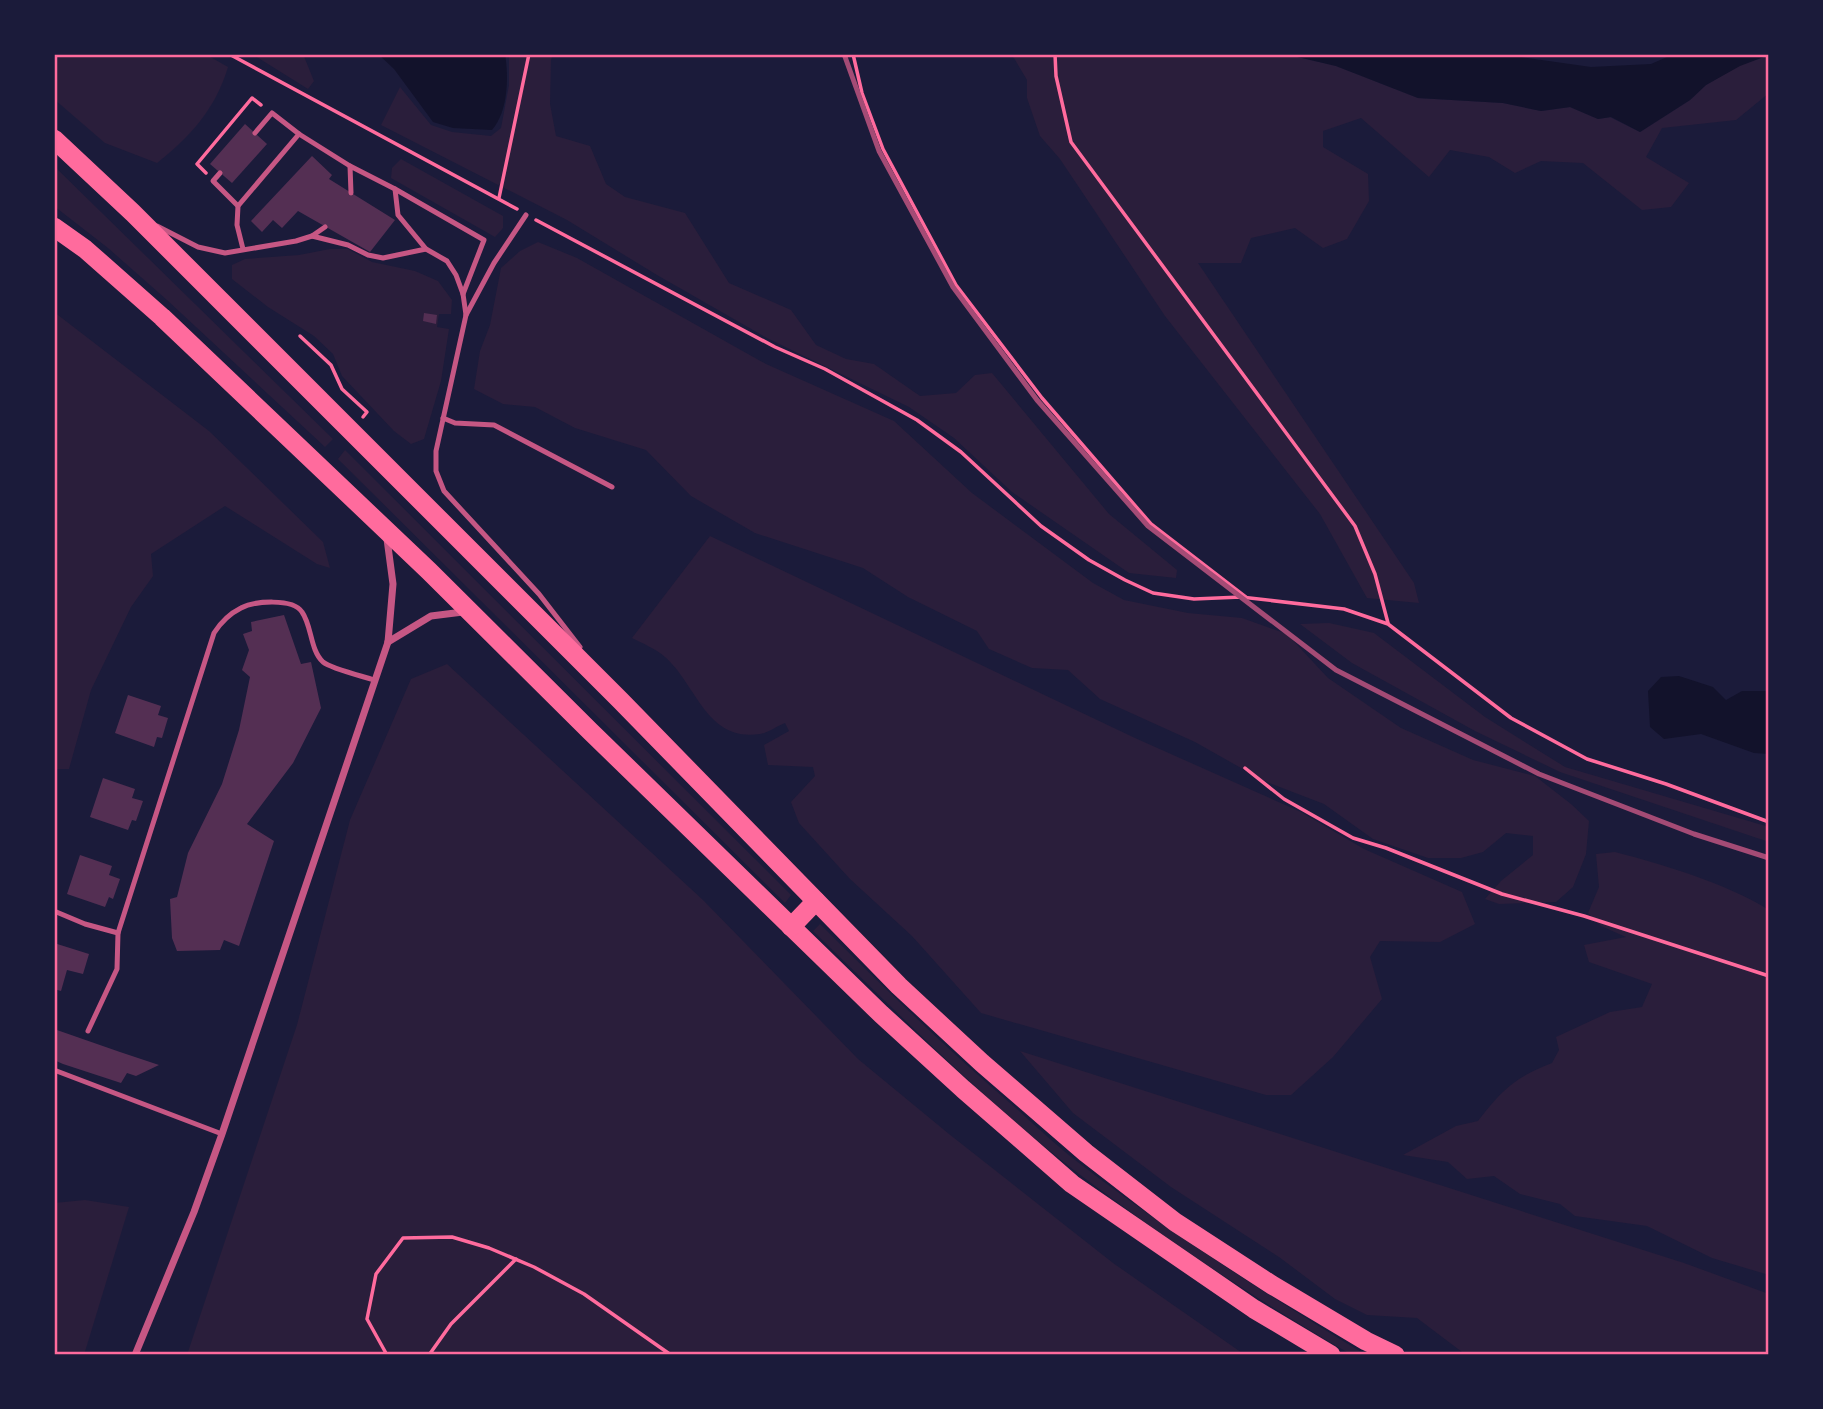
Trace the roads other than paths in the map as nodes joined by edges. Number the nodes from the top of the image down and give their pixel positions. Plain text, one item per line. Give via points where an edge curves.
1 (255, 133) dead end
2 (299, 134) junction
3 (54, 139) edge
4 (350, 166) junction
5 (220, 173) dead end
6 (395, 188) junction
7 (351, 192) dead end
8 (238, 206) junction
9 (133, 213) junction
10 (526, 215) road end
11 (54, 227) edge
12 (326, 227) dead end
13 (312, 236) junction
14 (243, 249) junction
15 (426, 249) junction
16 (463, 294) junction
17 (466, 315) junction
18 (443, 418) junction
19 (612, 487) dead end
20 (386, 531) junction
21 (469, 611) junction
22 (388, 642) junction
23 (374, 680) junction
24 (620, 700) junction
25 (816, 901) junction
26 (54, 911) edge
27 (791, 926) junction
28 (118, 933) junction
29 (89, 1031) dead end
30 (54, 1070) edge
31 (222, 1134) junction
32 (135, 1355) edge
33 (1331, 1355) edge
34 (1395, 1355) edge

1 - 2 lane via 272,113
2 - 4 lane
2 - 8 lane
3 - 9 highway
4 - 6 lane
4 - 7 lane
5 - 8 lane via 213,181
6 - 15 lane via 398,215
6 - 16 lane via 484,240
8 - 14 lane
9 - 14 lane via 198,247 225,253
9 - 24 highway
10 - 17 lane
11 - 20 highway via 162,317
12 - 13 lane
13 - 14 lane
13 - 15 lane via 383,258
15 - 16 lane via 447,261
16 - 17 lane
17 - 18 lane
18 - 19 lane via 494,425
18 - 24 lane via 436,471 444,491 539,594
20 - 21 highway
20 - 22 street via 393,584
21 - 22 street via 431,615
21 - 27 highway
22 - 23 street
23 - 28 lane via 324,663 302,612 293,604 243,607 221,622
23 - 31 street
24 - 25 highway
25 - 27 highway
25 - 34 highway via 899,986 1086,1153 1175,1222
26 - 28 lane
27 - 33 highway via 963,1089 1072,1184 1254,1309
28 - 29 lane via 117,969
30 - 31 lane
31 - 32 street

